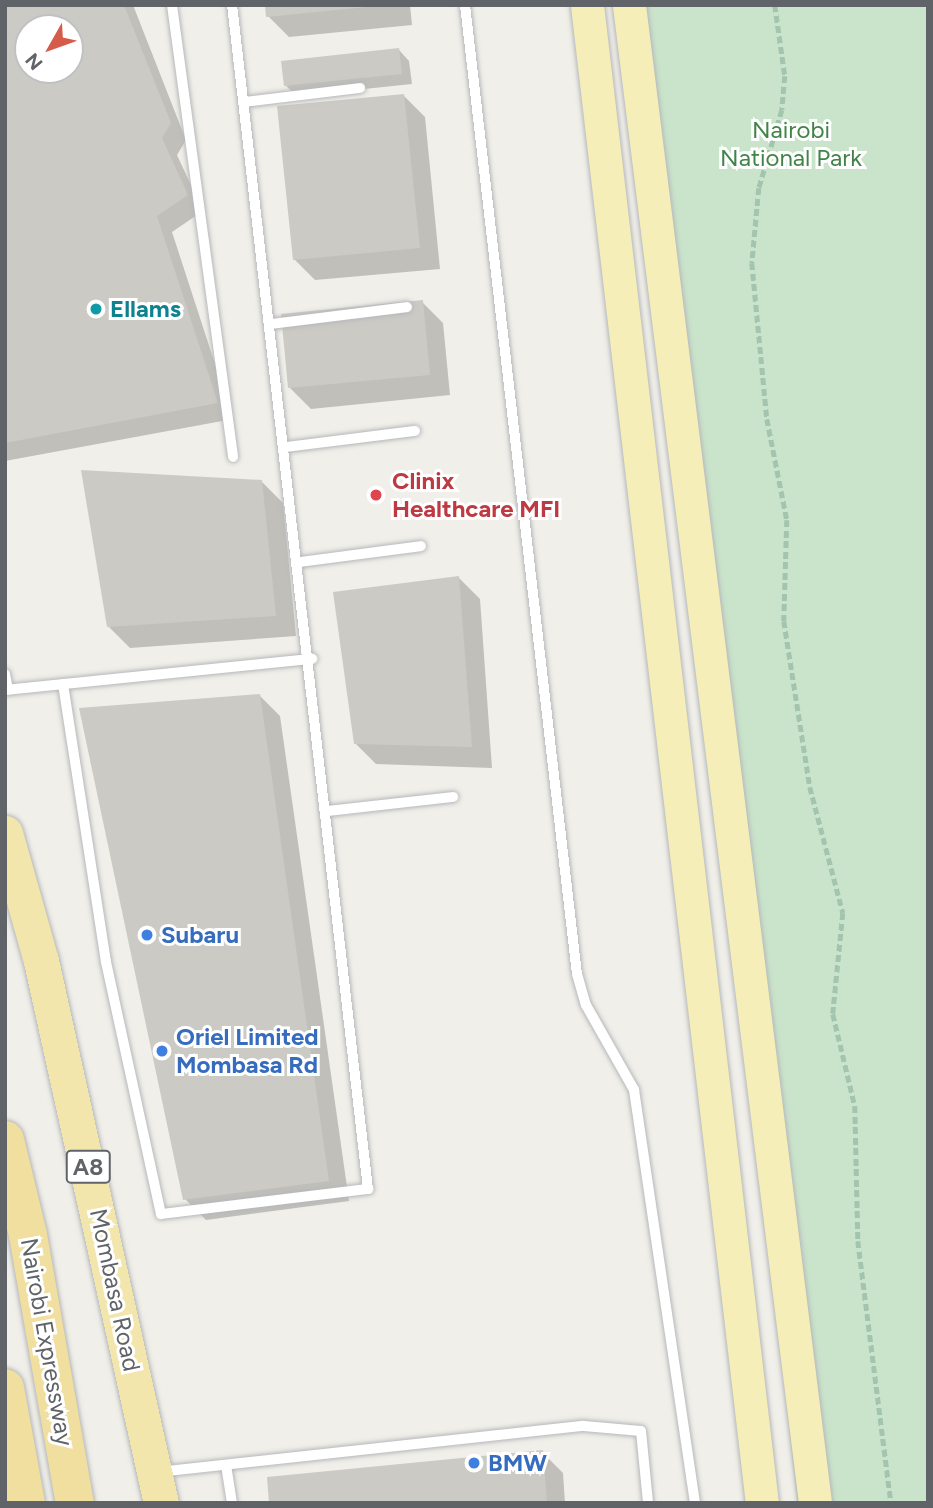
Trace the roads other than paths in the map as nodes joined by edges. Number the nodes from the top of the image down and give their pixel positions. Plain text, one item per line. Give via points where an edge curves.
1 (172, 5) edge
2 (232, 5) edge
3 (465, 5) edge
4 (587, 5) edge
5 (629, 5) edge
6 (360, 88) dead end
7 (244, 102) junction
8 (407, 307) dead end
9 (271, 324) junction
10 (415, 431) dead end
11 (286, 447) junction
12 (233, 457) dead end
13 (421, 546) dead end
14 (300, 562) junction
15 (312, 659) junction
16 (5, 674) edge
17 (64, 684) junction
18 (7, 690) edge
19 (453, 797) dead end
20 (328, 811) junction
21 (5, 834) edge
22 (5, 1140) edge
23 (5, 1388) edge
24 (60, 1414) junction
25 (226, 1465) junction
26 (158, 1487) edge
27 (26, 1503) edge
28 (75, 1503) edge
29 (86, 1503) edge
30 (232, 1503) edge
31 (648, 1503) edge
32 (695, 1503) edge
33 (762, 1503) edge
34 (814, 1503) edge

1 - 12 lane
2 - 7 lane
3 - 32 lane via 577,974 586,1005 634,1090
4 - 33 main road
5 - 34 main road
6 - 7 lane
7 - 9 lane
8 - 9 lane
9 - 11 lane
10 - 11 lane
11 - 14 lane
13 - 14 lane
14 - 15 lane
15 - 17 lane
15 - 20 lane
16 - 18 lane
17 - 18 lane
17 - 20 lane via 106,962 161,1214 368,1189
19 - 20 lane
21 - 26 highway, Mombasa Road / A8 via 44,975
22 - 24 highway, Nairobi Expressway
23 - 27 highway, Nairobi Expressway
24 - 28 highway, Nairobi Expressway
24 - 29 highway
25 - 26 lane
25 - 30 lane
25 - 31 lane via 584,1426 641,1432

